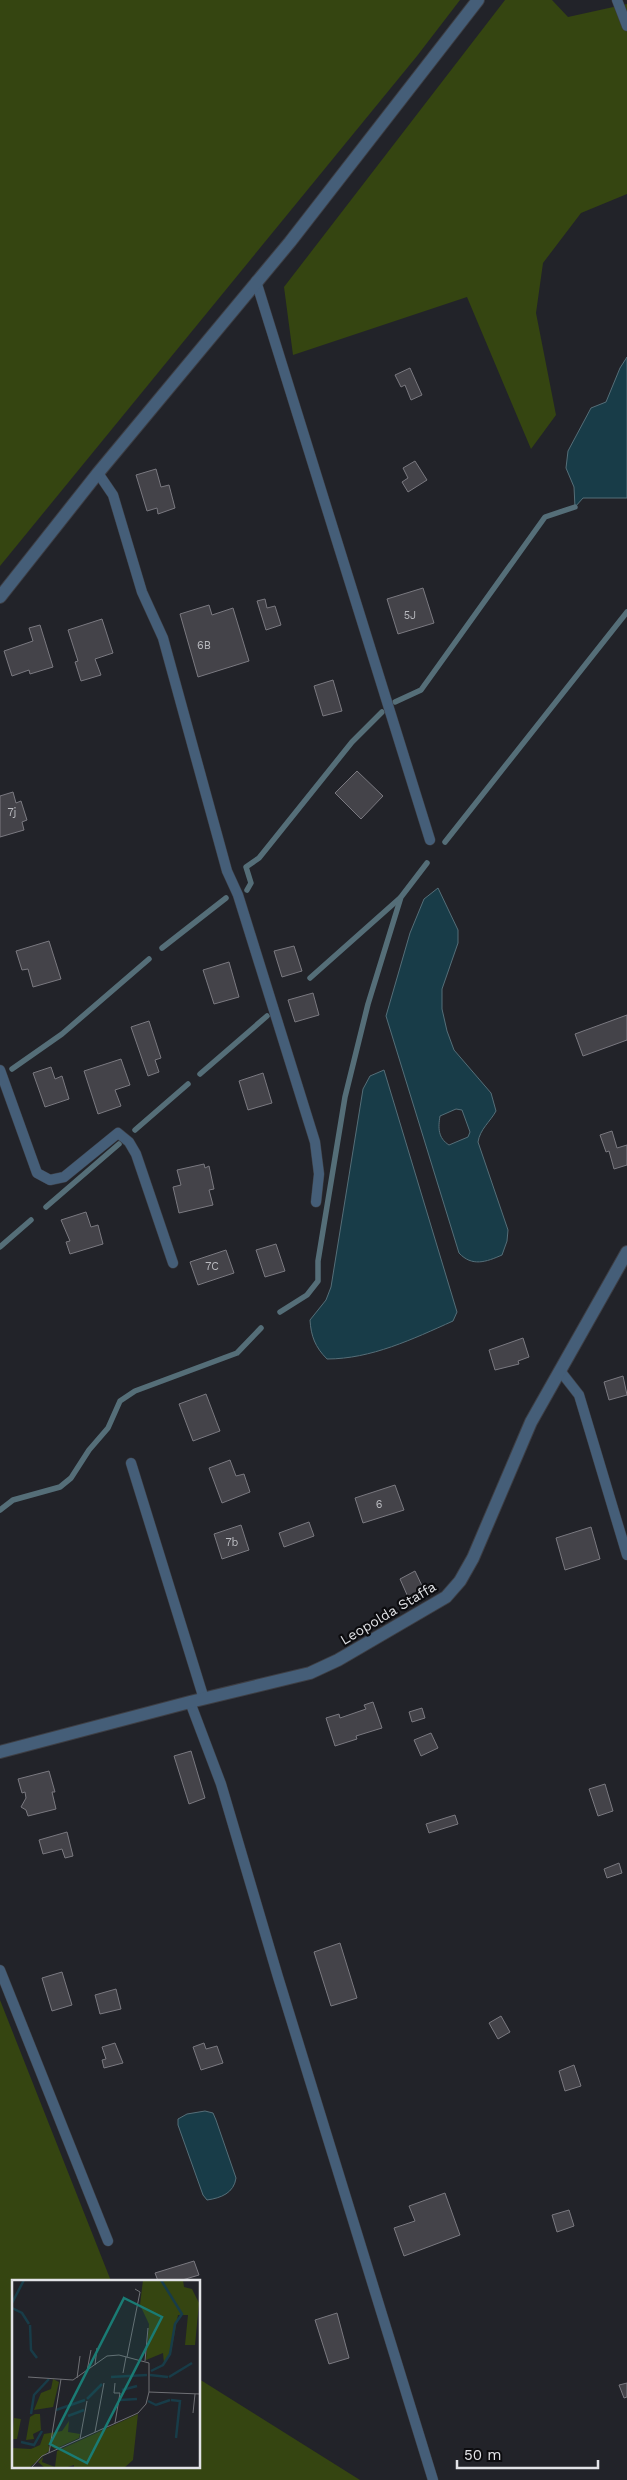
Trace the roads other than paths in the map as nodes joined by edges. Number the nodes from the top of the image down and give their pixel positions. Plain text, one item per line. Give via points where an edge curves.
1 (478, 0) edge
2 (617, 0) edge
3 (627, 26) edge
4 (256, 281) junction
5 (98, 474) junction
6 (0, 596) edge
7 (430, 840) dead end
8 (0, 1070) edge
9 (316, 1202) dead end
10 (627, 1252) edge
11 (173, 1263) dead end
12 (561, 1372) junction
13 (132, 1463) dead end
14 (627, 1555) edge
15 (204, 1699) junction
16 (190, 1702) junction
17 (0, 1752) edge
18 (0, 1970) edge
19 (108, 2241) dead end
20 (433, 2480) edge

1 - 4 street via 290,242
2 - 3 lane
4 - 5 street
4 - 7 lane
5 - 6 street
5 - 9 lane via 113,495 142,592 163,638 227,871 238,895 315,1142 319,1174
8 - 11 lane via 37,1172 50,1180 64,1177 118,1133 128,1142 136,1154
10 - 12 street, Leopolda Staffa
12 - 14 lane via 579,1395
12 - 15 street, Leopolda Staffa via 531,1422 474,1558 446,1597 310,1673
13 - 15 lane
15 - 16 street, Leopolda Staffa
16 - 17 street, Leopolda Staffa
16 - 20 lane via 221,1784
18 - 19 lane

